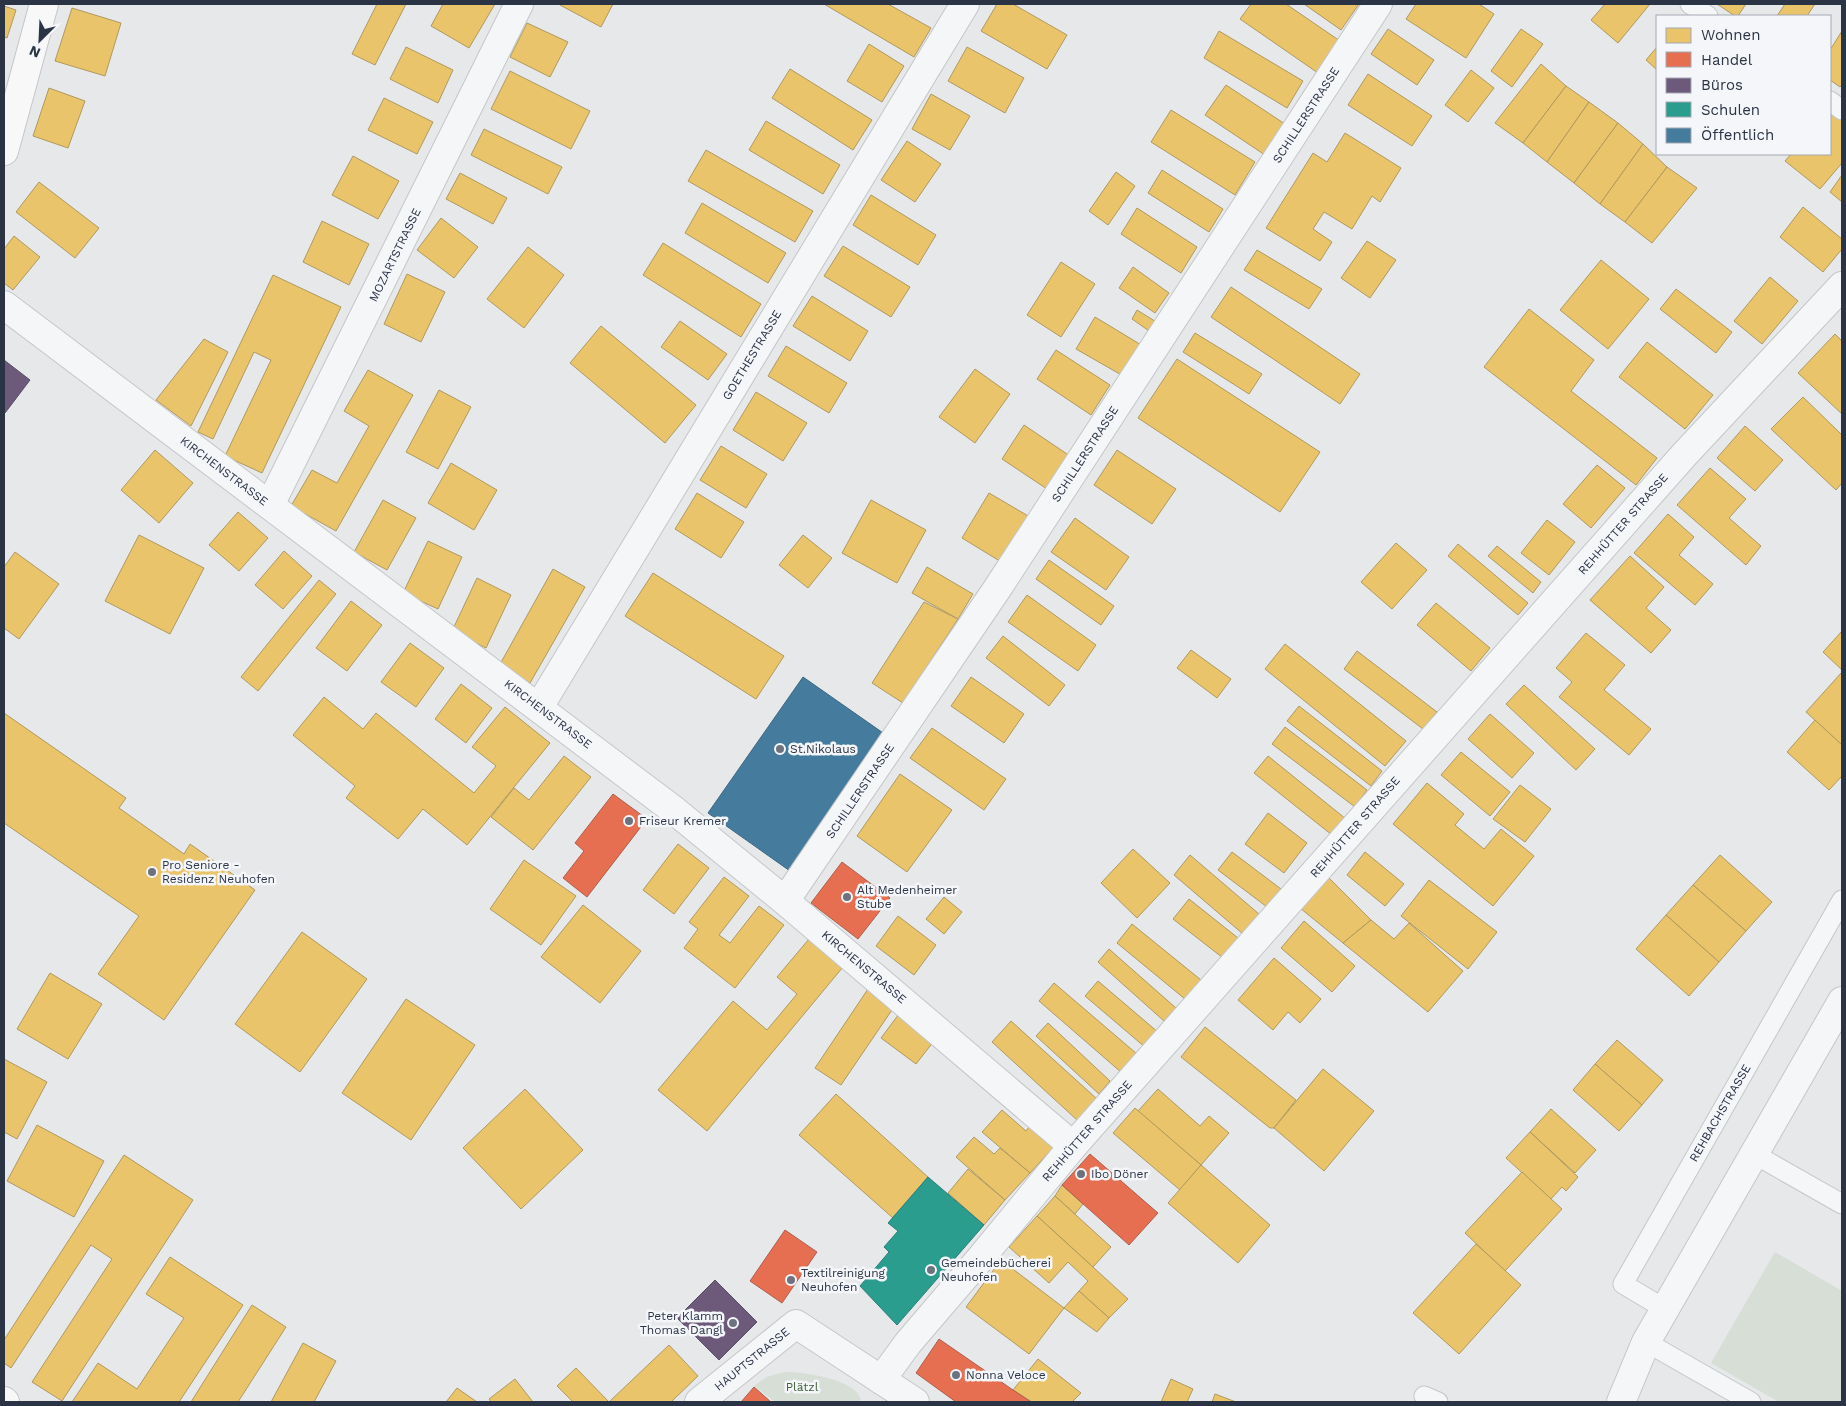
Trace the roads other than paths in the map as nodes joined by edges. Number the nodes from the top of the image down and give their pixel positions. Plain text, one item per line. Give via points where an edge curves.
1 (44, 4) edge
2 (519, 4) edge
3 (965, 4) edge
4 (1378, 4) edge
5 (1690, 4) edge
6 (1706, 15) edge
7 (1831, 102) edge
8 (1842, 110) edge
9 (4, 151) edge
10 (1842, 286) edge
11 (4, 305) edge
12 (270, 506) junction
13 (539, 707) junction
14 (1842, 900) edge
15 (785, 901) junction
16 (1842, 1001) edge
17 (1072, 1146) junction
18 (1754, 1154) junction
19 (1842, 1204) edge
20 (1665, 1309) junction
21 (1646, 1342) junction
22 (894, 1393) edge
23 (699, 1402) edge
24 (1621, 1402) edge
25 (1750, 1402) edge

1 - 9 main road
2 - 12 street, MOZARTSTRASSE
3 - 13 street, GOETHESTRASSE
4 - 15 street, SCHILLERSTRASSE via 997,589
5 - 6 lane
7 - 8 lane
10 - 17 street, REHHÜTTER STRASSE via 1684,455
11 - 12 street, KIRCHENSTRASSE
12 - 13 street, KIRCHENSTRASSE
13 - 15 street, KIRCHENSTRASSE via 675,811
14 - 20 lane, REHBACHSTRASSE via 1623,1284
15 - 17 street, KIRCHENSTRASSE
16 - 18 street
17 - 22 street, REHHÜTTER STRASSE via 908,1343
18 - 19 lane
18 - 20 street
20 - 21 street
21 - 24 street
21 - 25 lane
22 - 23 street, HAUPTSTRASSE via 796,1324

